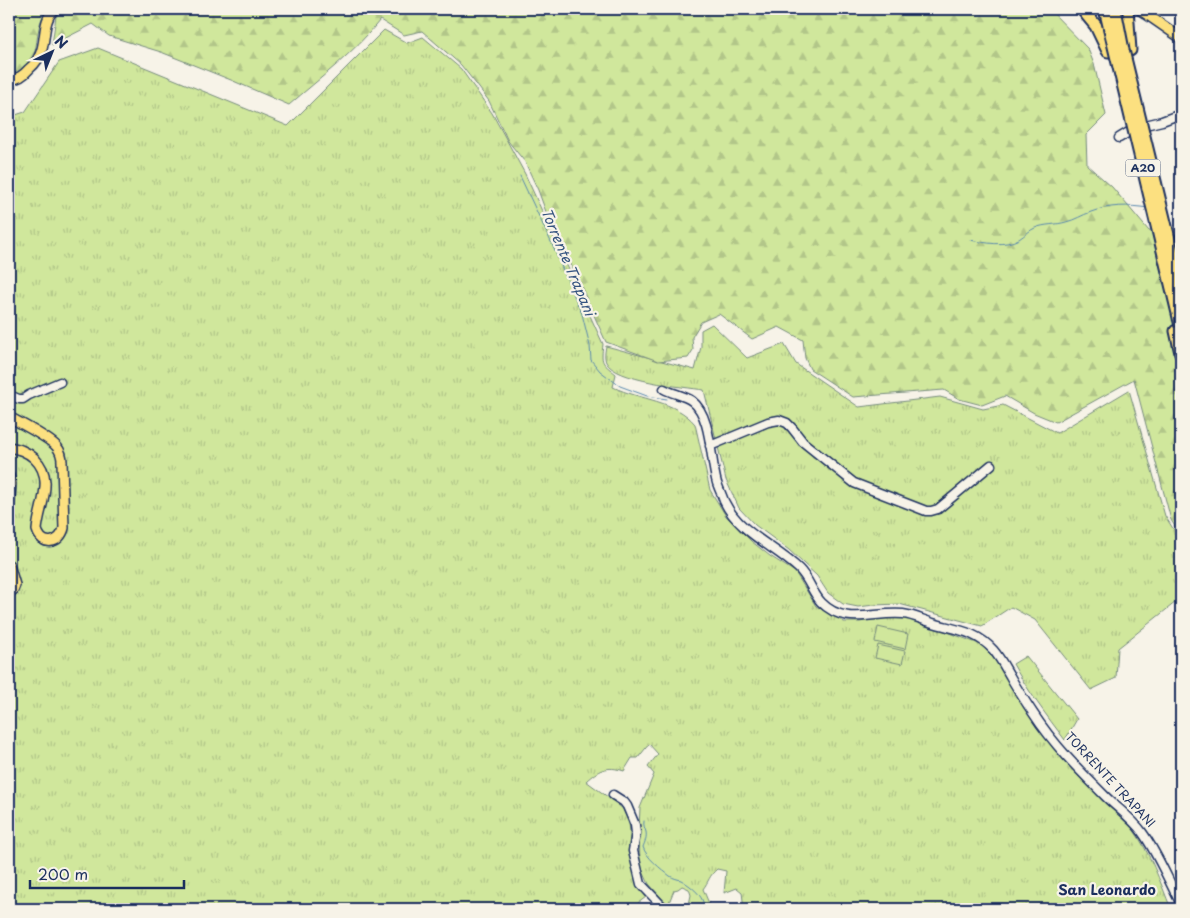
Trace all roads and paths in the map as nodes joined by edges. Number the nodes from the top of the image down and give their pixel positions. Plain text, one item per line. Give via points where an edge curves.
1 (55, 9) edge
2 (1082, 9) edge
3 (1105, 9) edge
4 (1115, 9) edge
5 (1127, 9) edge
6 (1139, 9) edge
7 (1181, 38) edge
8 (9, 80) edge
9 (1181, 114) edge
10 (1119, 138) dead end
11 (1181, 260) edge
12 (1181, 288) edge
13 (1178, 329) edge
14 (1181, 353) edge
15 (60, 382) dead end
16 (664, 389) dead end
17 (9, 395) edge
18 (9, 417) edge
19 (711, 446) junction
20 (9, 447) edge
21 (990, 465) dead end
22 (9, 476) edge
23 (9, 509) edge
24 (9, 565) edge
25 (9, 593) edge
26 (613, 795) dead end
27 (1181, 899) edge
28 (1181, 904) edge
29 (665, 909) edge

1 - 8 main road via 48,18 42,49 36,61 24,75
2 - 13 highway via 1096,26 1108,51
3 - 13 highway, A20, bridge
4 - 12 highway, A20, bridge
5 - 11 highway via 1130,50
6 - 7 main road
9 - 10 street via 1137,127
13 - 14 highway
15 - 17 street via 23,399
16 - 19 street via 688,398 700,409
18 - 20 main road via 52,442 60,453 64,528 55,541 45,540 38,530 45,490 43,469 25,452
19 - 21 street via 768,422 782,421 854,484 926,511 938,509
19 - 27 street, TORRENTE TRAPANI via 719,481 738,519 802,569 826,603 840,612 855,614 906,612 984,638 1003,658 1035,712 1063,748 1144,831
19 - 28 street via 716,482 732,514 800,570 824,605 839,614 855,617 906,614 970,634 994,650 1033,713 1061,750 1142,832
22 - 23 main road
24 - 25 main road via 15,587
26 - 29 street via 627,806 635,825 633,851 641,884

